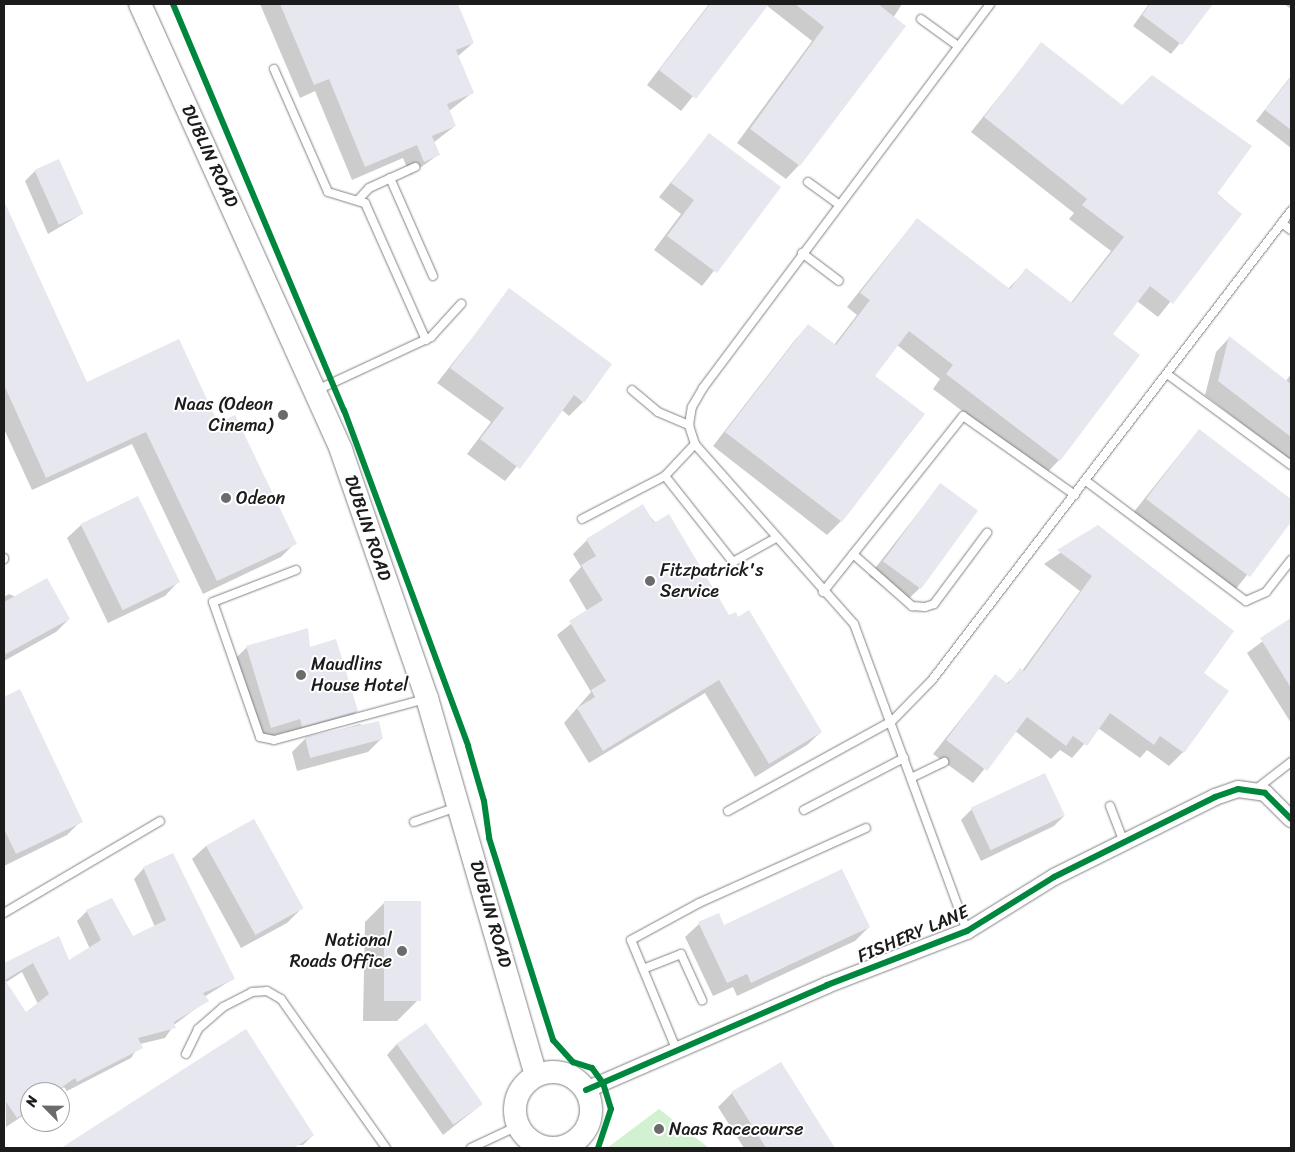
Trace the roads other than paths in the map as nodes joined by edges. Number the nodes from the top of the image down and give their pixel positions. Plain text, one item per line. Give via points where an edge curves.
1 (140, 4) edge
2 (990, 4) edge
3 (921, 19) dead end
4 (958, 46) junction
5 (274, 70) dead end
6 (415, 167) dead end
7 (390, 178) junction
8 (808, 182) dead end
9 (358, 200) junction
10 (838, 204) junction
11 (1291, 211) edge
12 (1282, 223) junction
13 (1291, 230) edge
14 (802, 252) junction
15 (433, 276) dead end
16 (839, 281) dead end
17 (461, 304) dead end
18 (426, 340) junction
19 (1167, 374) junction
20 (632, 390) dead end
21 (315, 391) junction
22 (689, 425) junction
23 (695, 444) junction
24 (1291, 465) edge
25 (665, 476) junction
26 (1086, 481) junction
27 (1075, 495) junction
28 (582, 519) dead end
29 (987, 533) dead end
30 (776, 538) junction
31 (853, 554) junction
32 (1291, 560) edge
33 (296, 570) dead end
34 (823, 592) junction
35 (427, 698) junction
36 (892, 721) junction
37 (904, 758) junction
38 (944, 762) dead end
39 (1291, 762) edge
40 (911, 778) junction
41 (1253, 791) junction
42 (459, 806) junction
43 (1110, 806) dead end
44 (804, 810) dead end
45 (728, 811) dead end
46 (1291, 819) edge
47 (160, 820) dead end
48 (414, 822) dead end
49 (866, 828) dead end
50 (1124, 842) junction
51 (4, 913) edge
52 (967, 931) junction
53 (643, 969) junction
54 (702, 1000) dead end
55 (677, 1050) junction
56 (186, 1054) dead end
57 (536, 1075) junction
58 (586, 1090) junction
59 (518, 1126) junction
60 (468, 1147) edge
61 (567, 1147) edge
62 (386, 1148) edge

1 - 21 main road, DUBLIN ROAD
2 - 4 lane
3 - 4 lane
4 - 10 lane
5 - 9 lane via 328,192
6 - 7 lane
7 - 9 lane via 370,188
7 - 15 lane
8 - 10 lane
9 - 18 lane via 365,203
10 - 14 lane
11 - 12 lane
12 - 13 lane
12 - 19 lane
14 - 16 lane
14 - 22 lane via 704,388 692,407
17 - 18 lane
18 - 21 lane
19 - 24 lane
19 - 26 lane
20 - 22 lane via 658,412
21 - 35 main road, DUBLIN ROAD via 341,450
22 - 23 lane
23 - 25 lane
23 - 30 lane
25 - 28 lane
25 - 30 lane via 733,562
26 - 27 lane
26 - 32 lane via 1246,601 1266,592
27 - 31 lane via 963,416
27 - 36 lane via 932,680
29 - 31 lane via 934,604 924,607 912,606
30 - 34 lane
31 - 34 lane
33 - 35 lane via 213,602 260,738 274,740
34 - 36 lane via 854,624
35 - 42 main road, DUBLIN ROAD
36 - 37 lane
36 - 45 lane
37 - 40 lane
37 - 44 lane
38 - 40 lane
39 - 41 lane
40 - 52 lane
41 - 46 street, FISHERY LANE via 1277,802
41 - 50 street, FISHERY LANE via 1238,789 1215,797
42 - 48 lane
42 - 57 main road, DUBLIN ROAD
43 - 50 lane
47 - 51 lane
49 - 53 lane via 699,903 630,940
50 - 52 street, FISHERY LANE via 1054,877
52 - 55 street, FISHERY LANE
53 - 54 lane via 681,954
53 - 55 lane
55 - 58 street, FISHERY LANE
56 - 62 lane via 198,1029 223,1007 252,992 266,990 282,999
57 - 58 main road via 563,1072
57 - 59 main road via 518,1094
58 - 61 main road via 592,1107 588,1127
59 - 60 lane
59 - 61 main road via 540,1146

